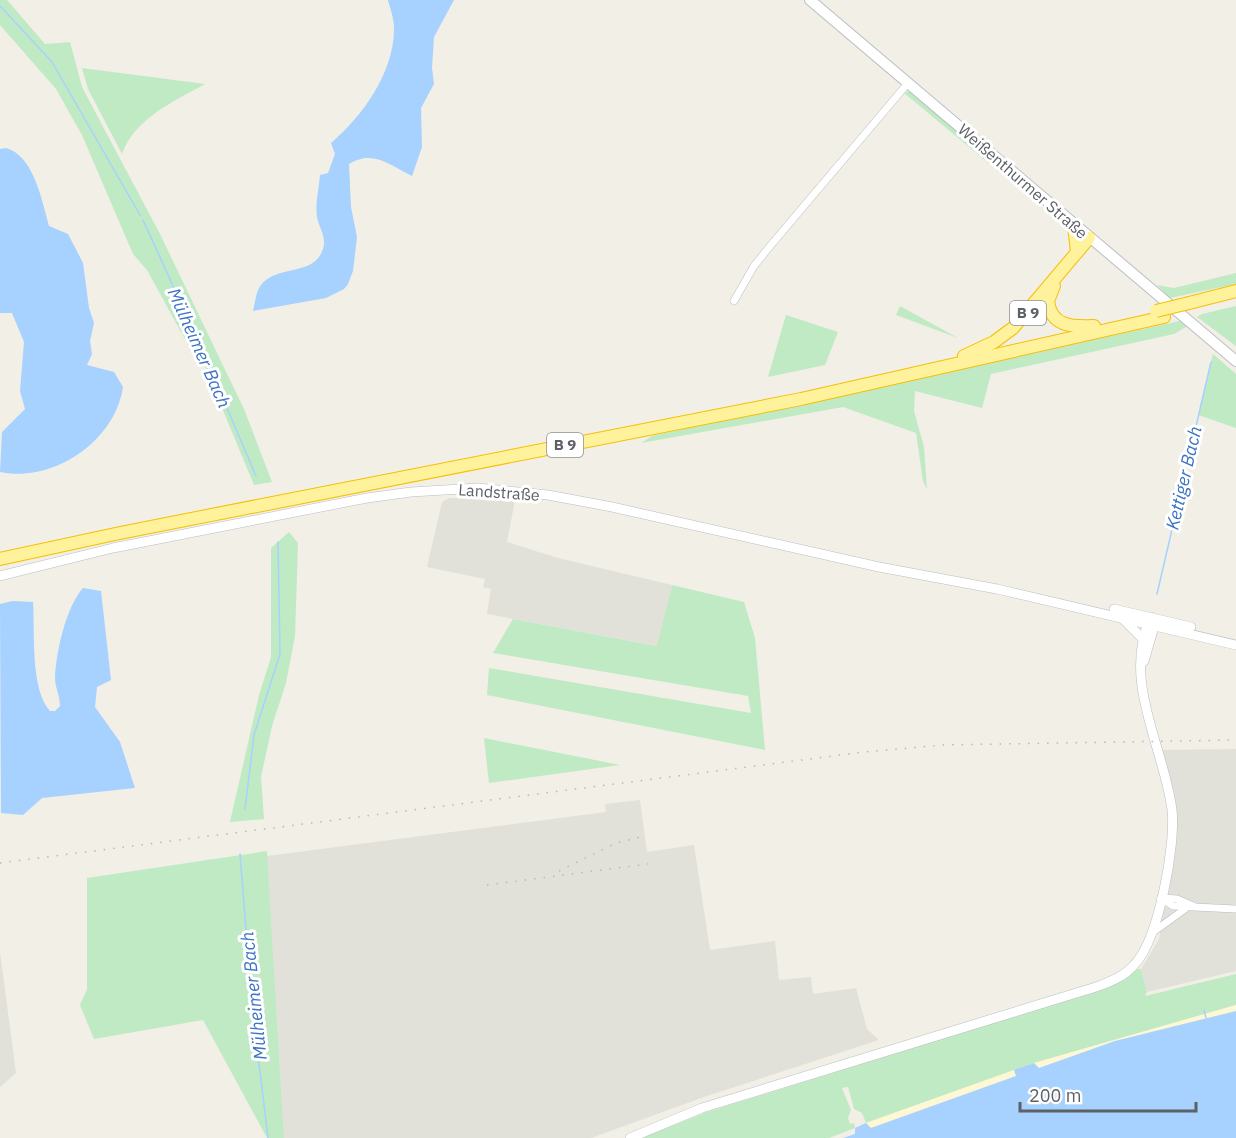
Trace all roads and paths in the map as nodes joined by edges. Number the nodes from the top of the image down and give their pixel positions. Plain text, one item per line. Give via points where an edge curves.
1 (810, 0) edge
2 (908, 83) junction
3 (1074, 226) junction
4 (1091, 241) junction
5 (1077, 252) junction
6 (1236, 291) edge
7 (1236, 299) edge
8 (734, 301) dead end
9 (1192, 306) junction
10 (1160, 314) junction
11 (1094, 326) junction
12 (964, 356) junction
13 (1236, 361) edge
14 (0, 551) edge
15 (0, 560) edge
16 (0, 576) edge
17 (997, 588) junction
18 (1120, 617) junction
19 (1153, 621) junction
20 (1142, 638) junction
21 (1236, 639) edge
22 (1236, 645) edge
23 (1142, 669) junction
24 (1161, 898) junction
25 (1192, 907) junction
26 (1236, 909) edge
27 (1153, 932) junction
28 (630, 1138) edge

1 - 2 main road, Weißenthurmer Straße
2 - 3 main road, Weißenthurmer Straße
2 - 8 street via 754,266
3 - 4 main road, Weißenthurmer Straße
3 - 5 highway
4 - 5 highway, B 9
4 - 11 highway, B 9 via 1055,285 1048,301 1052,314 1064,325
4 - 13 main road, Weißenthurmer Straße
5 - 12 highway, B 9 via 1013,328
6 - 9 highway, B 9
7 - 9 highway, B 9
9 - 10 highway, B 9, bridge
10 - 11 highway, B 9
10 - 15 highway, B 9 via 801,399
11 - 12 highway, B 9
12 - 14 highway, B 9
16 - 17 street, Landstraße via 113,548 309,509 390,494 469,488 586,501 879,567
17 - 18 street
17 - 19 street via 1046,595
18 - 19 street
18 - 20 street
19 - 20 street
19 - 21 street
19 - 22 street
19 - 23 street
20 - 23 street
23 - 24 street via 1144,701 1172,811
24 - 25 street via 1173,906
24 - 27 street
25 - 26 street
25 - 27 street via 1180,910
27 - 28 street via 1137,963 1112,981 702,1108

